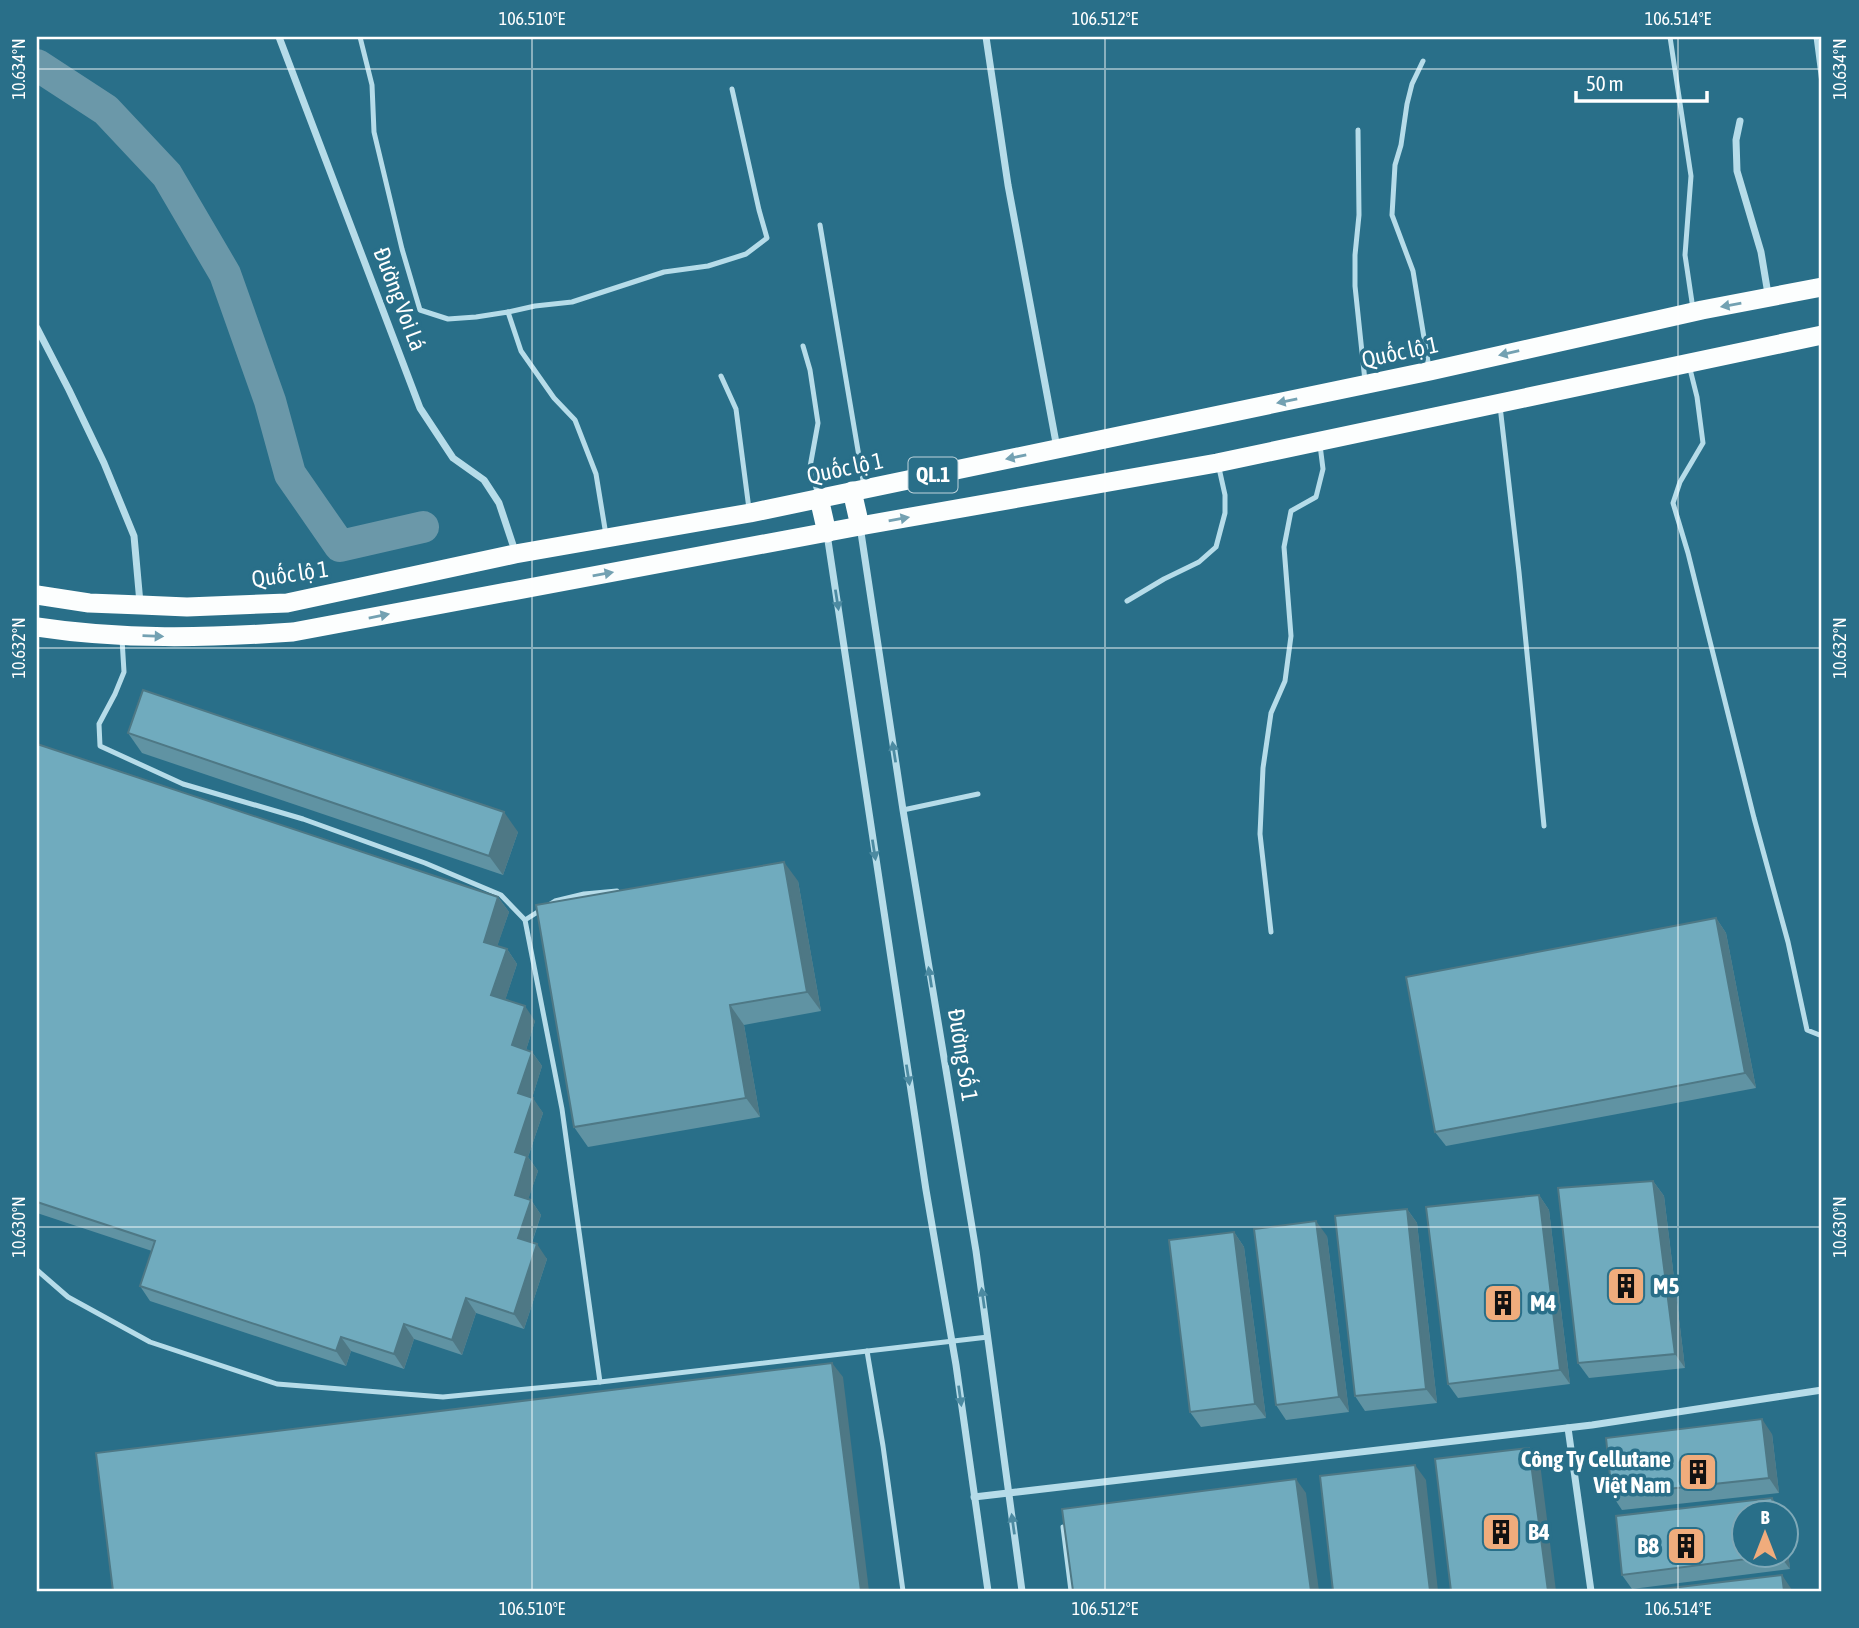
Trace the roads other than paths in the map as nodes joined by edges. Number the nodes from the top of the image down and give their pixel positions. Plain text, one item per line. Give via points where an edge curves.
1 (279, 37) edge
2 (360, 37) edge
3 (986, 37) edge
4 (1670, 37) edge
5 (1816, 37) edge
6 (1423, 61) dead end
7 (1822, 83) edge
8 (732, 89) dead end
9 (1740, 121) dead end
10 (1358, 130) dead end
11 (820, 225) dead end
12 (1822, 287) edge
13 (1768, 298) junction
14 (508, 312) junction
15 (1694, 312) junction
16 (37, 328) edge
17 (1822, 335) edge
18 (803, 345) dead end
19 (1688, 362) junction
20 (1430, 371) junction
21 (721, 376) dead end
22 (1365, 384) junction
23 (1499, 402) junction
24 (1319, 441) junction
25 (1057, 449) junction
26 (1217, 463) junction
27 (858, 490) junction
28 (819, 498) junction
29 (750, 513) junction
30 (860, 526) junction
31 (827, 533) junction
32 (607, 538) junction
33 (515, 554) junction
34 (37, 595) edge
35 (1127, 601) dead end
36 (141, 606) junction
37 (37, 628) edge
38 (122, 635) junction
39 (978, 794) dead end
40 (903, 810) junction
41 (1544, 826) dead end
42 (626, 891) edge
43 (524, 920) junction
44 (1271, 932) dead end
45 (1822, 1035) edge
46 (37, 1270) edge
47 (988, 1336) junction
48 (951, 1342) junction
49 (867, 1351) junction
50 (600, 1382) junction
51 (1822, 1390) edge
52 (1568, 1428) junction
53 (1009, 1493) junction
54 (975, 1497) junction
55 (1063, 1527) edge
56 (903, 1591) edge
57 (988, 1591) edge
58 (1022, 1591) edge
59 (1071, 1591) edge
60 (1591, 1591) edge

1 - 33 street, Đường Voi Lá via 420,408 453,458 484,480 499,503
2 - 14 lane via 372,85 374,132 420,310 448,319
3 - 25 street
4 - 15 lane via 1691,176 1685,256
5 - 7 lane
6 - 20 lane via 1407,104 1395,165 1392,215 1413,271
8 - 14 lane via 767,238 746,254 708,266 664,272 572,302
9 - 13 street via 1737,172 1761,252
10 - 22 lane via 1354,286
11 - 27 lane
12 - 13 highway, Quốc lộ 1 / QL.1
13 -> 15 highway, Quốc lộ 1 / QL.1
14 - 32 lane via 521,351 575,420 596,474
15 -> 20 highway, Quốc lộ 1 / QL.1
16 - 36 street via 104,463 134,536
17 - 19 highway, QL.1
18 - 28 lane via 818,423 810,467
19 - 23 highway, QL.1
19 - 45 lane via 1703,443 1673,503 1807,1030
20 - 22 highway, Quốc lộ 1 / QL.1
21 - 29 lane via 736,409
22 -> 25 highway, Quốc lộ 1 / QL.1
23 - 24 highway, QL.1
23 - 41 lane
24 - 26 highway, QL.1
24 - 44 lane via 1323,469 1316,497 1291,510 1283,547 1291,636 1285,681 1271,713 1260,834
25 -> 27 highway, Quốc lộ 1 / QL.1
30 -> 26 highway, QL.1
26 - 35 lane via 1225,513 1216,547 1199,562
27 - 28 highway, Quốc lộ 1 / QL.1
27 - 30 highway
28 - 29 highway, Quốc lộ 1 / QL.1
28 - 31 highway
29 - 32 highway, Quốc lộ 1 / QL.1
30 - 31 highway, QL.1
40 -> 30 street, Đường Số 1
38 -> 31 highway, QL.1 via 208,638 293,632
31 -> 48 street
32 - 33 highway, Quốc lộ 1 / QL.1
33 - 36 highway, Quốc lộ 1 / QL.1 via 286,603
34 - 36 highway, Quốc lộ 1 / QL.1
37 - 38 highway, QL.1
38 - 43 lane via 124,671 99,724 100,746 183,784 303,819 425,863 501,895
39 - 40 lane
47 -> 40 street, Đường Số 1
42 - 43 lane via 555,901
43 - 50 lane via 562,1109
46 - 50 lane via 68,1297 150,1342 277,1384 443,1397
47 - 48 lane
47 - 53 street, Đường Số 1
48 - 49 lane
48 -> 54 street
49 - 50 lane
49 - 56 lane
51 - 52 street
52 - 53 street
52 - 60 street
53 - 54 street
58 -> 53 street, Đường Số 1
54 - 57 street
55 - 59 lane

